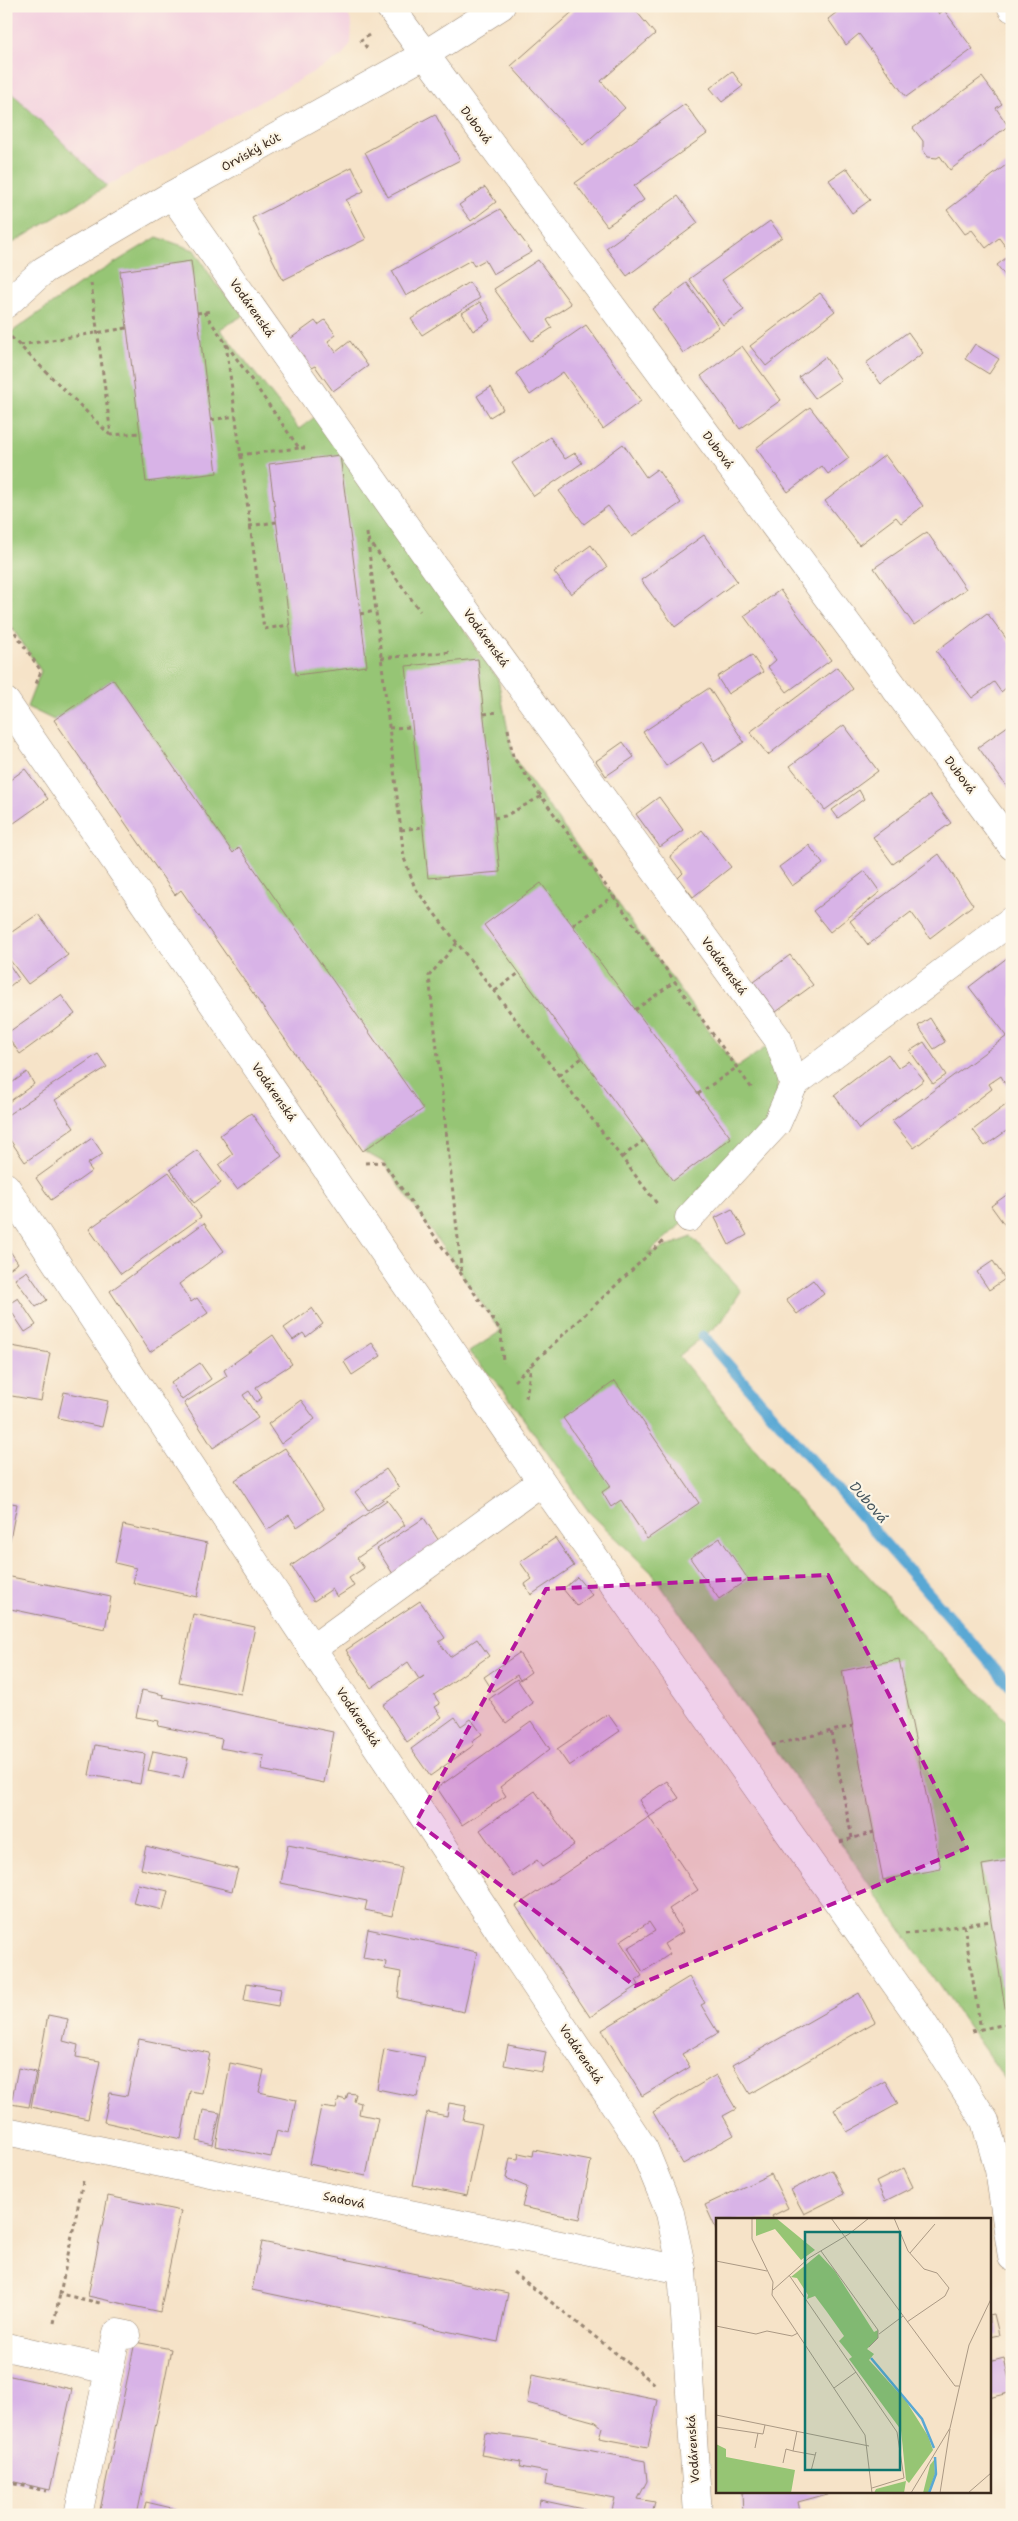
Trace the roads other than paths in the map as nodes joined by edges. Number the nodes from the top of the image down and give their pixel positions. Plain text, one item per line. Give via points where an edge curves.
1 (389, 6) edge
2 (501, 6) edge
3 (424, 55) junction
4 (172, 195) junction
5 (10, 317) edge
6 (6, 702) edge
7 (1012, 846) edge
8 (1012, 920) edge
9 (794, 1084) junction
10 (6, 1187) edge
11 (683, 1223) road end
12 (541, 1482) junction
13 (312, 1649) junction
14 (6, 2131) edge
15 (1012, 2257) edge
16 (682, 2270) junction
17 (127, 2334) dead end
18 (6, 2347) edge
19 (109, 2370) junction
20 (80, 2507) edge
21 (698, 2515) edge

1 - 3 street, Dubová
2 - 3 street, Orviský kút
3 - 4 street, Orviský kút
3 - 7 street, Dubová
4 - 5 street, Orviský kút via 44,270
4 - 9 street, Vodárenská via 778,1039
6 - 12 street, Vodárenská
8 - 9 street
9 - 11 street via 777,1123
10 - 13 street, Vodárenská
12 - 13 street
12 - 15 street, Vodárenská via 919,2017 985,2121 999,2170
13 - 16 street, Vodárenská via 644,2149 670,2213
14 - 16 street, Sadová
16 - 21 street, Vodárenská
17 - 19 street via 117,2333
18 - 19 street
19 - 20 street

